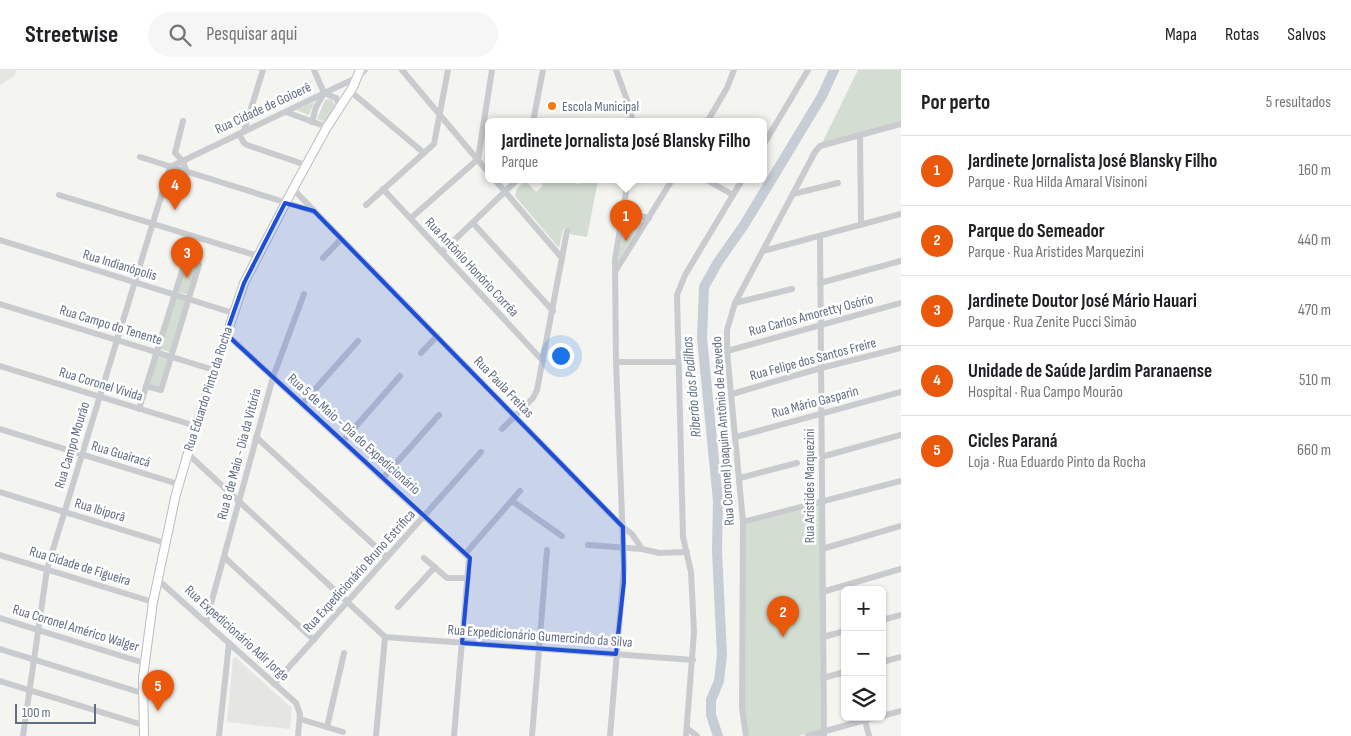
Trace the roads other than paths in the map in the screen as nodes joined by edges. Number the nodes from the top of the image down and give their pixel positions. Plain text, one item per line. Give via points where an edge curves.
1 (263, 70) edge
2 (314, 70) edge
3 (365, 70) edge
4 (402, 70) edge
5 (448, 70) edge
6 (492, 70) edge
7 (543, 70) edge
8 (616, 70) edge
9 (734, 70) edge
10 (808, 70) edge
11 (358, 74) edge
12 (350, 91) junction
13 (324, 94) junction
14 (340, 107) junction
15 (286, 112) junction
16 (440, 114) junction
17 (534, 118) edge
18 (632, 118) edge
19 (709, 118) edge
20 (183, 121) dead end
21 (312, 122) junction
22 (901, 124) edge
23 (327, 127) junction
24 (242, 132) junction
25 (860, 135) junction
26 (767, 139) edge
27 (424, 153) junction
28 (140, 158) dead end
29 (478, 159) junction
30 (182, 160) junction
31 (306, 165) junction
32 (170, 167) junction
33 (485, 168) edge
34 (186, 172) junction
35 (498, 183) edge
36 (515, 183) edge
37 (628, 183) edge
38 (670, 183) edge
39 (712, 183) edge
40 (740, 183) edge
41 (838, 183) dead end
42 (293, 189) junction
43 (384, 189) junction
44 (506, 192) junction
45 (793, 194) junction
46 (59, 195) dead end
47 (733, 195) junction
48 (285, 203) junction
49 (366, 205) dead end
50 (624, 208) junction
51 (314, 211) junction
52 (901, 214) edge
53 (411, 218) junction
54 (649, 218) junction
55 (473, 223) junction
56 (152, 224) junction
57 (861, 225) junction
58 (567, 231) dead end
59 (193, 236) junction
60 (820, 236) junction
61 (341, 238) junction
62 (0, 240) edge
63 (763, 251) junction
64 (442, 252) junction
65 (258, 256) junction
66 (323, 258) dead end
67 (562, 258) junction
68 (186, 260) junction
69 (901, 261) edge
70 (615, 272) junction
71 (134, 282) junction
72 (820, 283) junction
73 (792, 289) dead end
74 (304, 294) dead end
75 (175, 295) junction
76 (189, 299) junction
77 (901, 303) edge
78 (0, 304) edge
79 (735, 304) junction
80 (552, 311) junction
81 (233, 313) junction
82 (821, 324) junction
83 (226, 334) junction
84 (437, 336) junction
85 (117, 340) junction
86 (358, 341) dead end
87 (901, 348) edge
88 (157, 352) junction
89 (727, 352) junction
90 (421, 353) dead end
91 (171, 356) junction
92 (543, 361) junction
93 (616, 362) junction
94 (678, 362) junction
95 (0, 366) edge
96 (821, 368) junction
97 (214, 370) junction
98 (400, 376) dead end
99 (273, 377) junction
100 (146, 386) junction
101 (901, 392) edge
102 (732, 394) junction
103 (100, 396) junction
104 (302, 404) junction
105 (139, 409) junction
106 (821, 414) junction
107 (439, 415) dead end
108 (514, 416) junction
109 (196, 426) junction
110 (0, 429) edge
111 (502, 429) dead end
112 (901, 435) edge
113 (256, 437) junction
114 (736, 437) junction
115 (343, 441) junction
116 (481, 452) dead end
117 (187, 453) junction
118 (82, 454) junction
119 (821, 457) junction
120 (797, 463) dead end
121 (383, 478) junction
122 (740, 478) junction
123 (901, 481) edge
124 (178, 484) junction
125 (520, 491) dead end
126 (0, 492) edge
127 (512, 500) junction
128 (239, 501) junction
129 (822, 502) junction
130 (64, 512) junction
131 (425, 516) junction
132 (743, 522) junction
133 (901, 526) edge
134 (623, 527) junction
135 (562, 536) dead end
136 (165, 543) junction
137 (588, 545) dead end
138 (624, 547) junction
139 (642, 549) junction
140 (822, 549) junction
141 (547, 550) dead end
142 (687, 552) junction
143 (466, 553) junction
144 (0, 555) edge
145 (387, 557) junction
146 (224, 558) junction
147 (424, 558) dead end
148 (435, 568) junction
149 (46, 569) junction
150 (901, 569) edge
151 (468, 578) junction
152 (157, 579) junction
153 (822, 592) junction
154 (153, 602) junction
155 (348, 602) junction
156 (398, 607) dead end
157 (901, 615) edge
158 (0, 618) edge
159 (886, 619) edge
160 (206, 622) junction
161 (38, 630) junction
162 (842, 631) edge
163 (385, 637) junction
164 (822, 637) junction
165 (314, 640) junction
166 (229, 643) junction
167 (462, 643) junction
168 (539, 648) junction
169 (0, 649) edge
170 (344, 653) dead end
171 (616, 654) junction
172 (901, 657) edge
173 (34, 660) junction
174 (693, 660) junction
175 (886, 661) edge
176 (144, 662) junction
177 (841, 673) edge
178 (823, 678) junction
179 (0, 681) edge
180 (274, 684) junction
181 (29, 690) junction
182 (142, 693) junction
183 (901, 711) edge
184 (886, 715) edge
185 (300, 719) junction
186 (861, 721) edge
187 (864, 721) edge
188 (143, 725) junction
189 (327, 727) junction
190 (687, 728) junction
191 (343, 732) dead end
192 (824, 734) edge
193 (23, 736) edge
194 (144, 736) edge
195 (220, 736) edge
196 (298, 736) edge
197 (376, 736) edge
198 (454, 736) edge
199 (532, 736) edge
200 (610, 736) edge
201 (686, 736) edge
202 (697, 736) edge
203 (746, 736) edge
204 (808, 736) edge
205 (869, 736) edge

1 - 24 street
2 - 13 street
3 - 11 street, Rua Cidade de Goioerê
4 - 16 street
5 - 16 street
6 - 29 street
7 - 17 street
8 - 18 street
9 - 19 street
10 - 26 street
11 - 12 main road, Rua Eduardo Pinto da Rocha
11 - 13 street, Rua Cidade de Goioerê
12 - 14 main road, Rua Eduardo Pinto da Rocha
12 - 27 street
13 - 14 street via 336,98
13 - 15 street, Rua Cidade de Goioerê
13 - 21 street
14 - 23 main road, Rua Eduardo Pinto da Rocha
15 - 21 street
15 - 24 street, Rua Cidade de Goioerê
16 - 27 street via 434,144
16 - 29 street
20 - 30 street via 174,150
21 - 23 street
22 - 25 street
23 - 31 main road, Rua Eduardo Pinto da Rocha
24 - 30 street, Rua Cidade de Goioerê
24 - 31 street via 242,141 247,145
25 - 45 street, Rua Coronel Joaquim Antônio de Azevedo via 820,146
25 - 57 street
27 - 43 street
28 - 32 street, Rua Paula Freitas
29 - 33 street
29 - 53 street
30 - 32 street, Rua Cidade de Goioerê
30 - 34 street
31 - 42 main road, Rua Eduardo Pinto da Rocha
32 - 34 street, Rua Paula Freitas
32 - 56 street, Rua Campo Mourão
34 - 48 street, Rua Paula Freitas
35 - 44 street
36 - 44 street
37 - 50 street
38 - 54 street
39 - 47 street
40 - 47 street
41 - 45 street
42 - 48 main road, Rua Eduardo Pinto da Rocha
42 - 51 street, Rua Paula Freitas
43 - 49 street
43 - 53 street, Rua Antônio Honório Corrêa
44 - 55 street
44 - 67 street
45 - 63 street, Rua Coronel Joaquim Antônio de Azevedo
46 - 56 street
47 - 94 street via 679,288
48 - 51 street, Rua Paula Freitas
48 - 65 main road, Rua Eduardo Pinto da Rocha
50 - 54 street
50 - 70 street
51 - 61 street, Rua Paula Freitas
52 - 57 street
53 - 64 street, Rua Antônio Honório Corrêa
54 - 70 street
55 - 64 street
55 - 80 street
56 - 59 street
56 - 71 street, Rua Campo Mourão
57 - 60 street
58 - 67 street
59 - 65 street
59 - 68 street
60 - 63 street
60 - 72 street, Rua Aristides Marquezini
61 - 66 street
61 - 84 street, Rua Paula Freitas
62 - 71 street, Rua Indianópolis
63 - 79 street, Rua Coronel Joaquim Antônio de Azevedo
64 - 92 street, Rua Antônio Honório Corrêa
65 - 81 main road, Rua Eduardo Pinto da Rocha
67 - 80 street
68 - 75 street
68 - 76 street via 199,265
69 - 72 street
70 - 93 street
71 - 75 street, Rua Indianópolis
71 - 85 street, Rua Campo Mourão
72 - 82 street, Rua Aristides Marquezini
73 - 79 street
74 - 99 street, Rua 8 de Maio - Dia da Vitória
75 - 76 street, Rua Indianópolis
75 - 88 street
76 - 81 street, Rua Indianópolis
76 - 91 street
77 - 82 street, Rua Carlos Amoretty Osório
78 - 85 street, Rua Campo do Tenente
79 - 89 street, Rua Coronel Joaquim Antônio de Azevedo via 727,330
80 - 92 street
81 - 83 main road, Rua Eduardo Pinto da Rocha
82 - 89 street, Rua Carlos Amoretty Osório
82 - 96 street, Rua Aristides Marquezini
83 - 97 main road, Rua Eduardo Pinto da Rocha
83 - 99 street, Rua 5 de Maio - Dia do Expedicionário
84 - 90 street
84 - 108 street, Rua Paula Freitas
85 - 88 street, Rua Campo do Tenente
85 - 103 street, Rua Campo Mourão
86 - 104 street
87 - 96 street, Rua Felipe dos Santos Freire
88 - 91 street, Rua Campo do Tenente
88 - 100 street
89 - 102 street, Rua Coronel Joaquim Antônio de Azevedo
91 - 97 street, Rua Campo do Tenente
91 - 100 street via 161,390
92 - 108 street via 535,394
93 - 94 street
93 - 134 street
94 - 142 street via 683,537
95 - 103 street, Rua Coronel Vivida
96 - 102 street, Rua Felipe dos Santos Freire
96 - 106 street, Rua Aristides Marquezini
97 - 109 main road, Rua Eduardo Pinto da Rocha
98 - 115 street
99 - 104 street, Rua 5 de Maio - Dia do Expedicionário
99 - 113 street, Rua 8 de Maio - Dia da Vitória
100 - 105 street
101 - 106 street, Rua Mário Gasparin
102 - 114 street, Rua Coronel Joaquim Antônio de Azevedo
103 - 105 street, Rua Coronel Vivida
103 - 118 street, Rua Campo Mourão
104 - 115 street, Rua 5 de Maio - Dia do Expedicionário
105 - 109 street, Rua Coronel Vivida
106 - 114 street, Rua Mário Gasparin
106 - 119 street, Rua Aristides Marquezini
107 - 121 street
108 - 111 street
108 - 134 street, Rua Paula Freitas
109 - 117 main road, Rua Eduardo Pinto da Rocha
110 - 118 street, Rua Guairacá
112 - 119 street
113 - 128 street, Rua 8 de Maio - Dia da Vitória
113 - 145 street
114 - 122 street, Rua Coronel Joaquim Antônio de Azevedo
115 - 121 street, Rua 5 de Maio - Dia do Expedicionário
116 - 131 street, Rua Expedicionário Bruno Estrifica
117 - 124 main road, Rua Eduardo Pinto da Rocha
117 - 128 street
118 - 124 street, Rua Guairacá
118 - 130 street, Rua Campo Mourão
119 - 129 street, Rua Aristides Marquezini
120 - 122 street
121 - 131 street, Rua 5 de Maio - Dia do Expedicionário
122 - 132 street, Rua Coronel Joaquim Antônio de Azevedo
123 - 129 street
124 - 136 main road, Rua Eduardo Pinto da Rocha
125 - 127 street
126 - 130 street, Rua Ibiporã
127 - 135 street
127 - 143 street
128 - 146 street, Rua 8 de Maio - Dia da Vitória
128 - 155 street
129 - 132 street
129 - 140 street, Rua Aristides Marquezini
130 - 136 street, Rua Ibiporã
130 - 149 street, Rua Campo Mourão
131 - 143 street, Rua 5 de Maio - Dia do Expedicionário
131 - 145 street, Rua Expedicionário Bruno Estrifica
132 - 203 street, Rua Coronel Joaquim Antônio de Azevedo via 742,708
133 - 140 street
134 - 138 street
134 - 139 street, Rua Paula Freitas
136 - 152 main road, Rua Eduardo Pinto da Rocha
137 - 138 street
138 - 139 street
138 - 171 street via 624,582
139 - 142 street via 659,553
140 - 153 street, Rua Aristides Marquezini
141 - 168 street
142 - 174 street via 693,609
143 - 151 street via 470,560
144 - 149 street, Rua Cidade de Figueira
145 - 155 street, Rua Expedicionário Bruno Estrifica
146 - 160 street, Rua 8 de Maio - Dia da Vitória
146 - 165 street
147 - 148 street
148 - 151 street via 447,578
148 - 156 street
149 - 154 street, Rua Cidade de Figueira
149 - 161 street, Rua Campo Mourão
150 - 153 street
151 - 167 street
152 - 154 main road, Rua Eduardo Pinto da Rocha
152 - 160 street, Rua Expedicionário Adir Jorge
153 - 164 street, Rua Aristides Marquezini
154 - 176 main road, Rua Eduardo Pinto da Rocha
155 - 163 street
155 - 165 street, Rua Expedicionário Bruno Estrifica
157 - 159 street
158 - 161 street, Rua Coronel Américo Walger
160 - 166 street, Rua Expedicionário Adir Jorge
161 - 173 street, Rua Campo Mourão
161 - 176 street, Rua Coronel Américo Walger
162 - 164 street
163 - 167 street, Rua Expedicionário Gumercindo da Silva
163 - 197 street
164 - 178 street, Rua Aristides Marquezini
165 - 180 street, Rua Expedicionário Bruno Estrifica
166 - 180 street, Rua Expedicionário Adir Jorge
166 - 195 street
167 - 168 street, Rua Expedicionário Gumercindo da Silva
167 - 198 street
168 - 171 street, Rua Expedicionário Gumercindo da Silva
168 - 199 street
169 - 173 street
170 - 189 street
171 - 174 street, Rua Expedicionário Gumercindo da Silva
171 - 200 street
172 - 175 street
173 - 181 street, Rua Campo Mourão
173 - 182 street
174 - 190 street
176 - 182 main road, Rua Eduardo Pinto da Rocha
177 - 178 street
178 - 192 street, Rua Aristides Marquezini
179 - 181 street
180 - 185 street, Rua Expedicionário Adir Jorge via 298,707
181 - 188 street
181 - 193 street, Rua Campo Mourão
182 - 188 main road, Rua Eduardo Pinto da Rocha
183 - 184 street
185 - 189 street
185 - 196 street
186 - 192 street
187 - 205 street
188 - 194 main road, Rua Eduardo Pinto da Rocha
189 - 191 street
190 - 201 street
190 - 202 street
192 - 204 street

